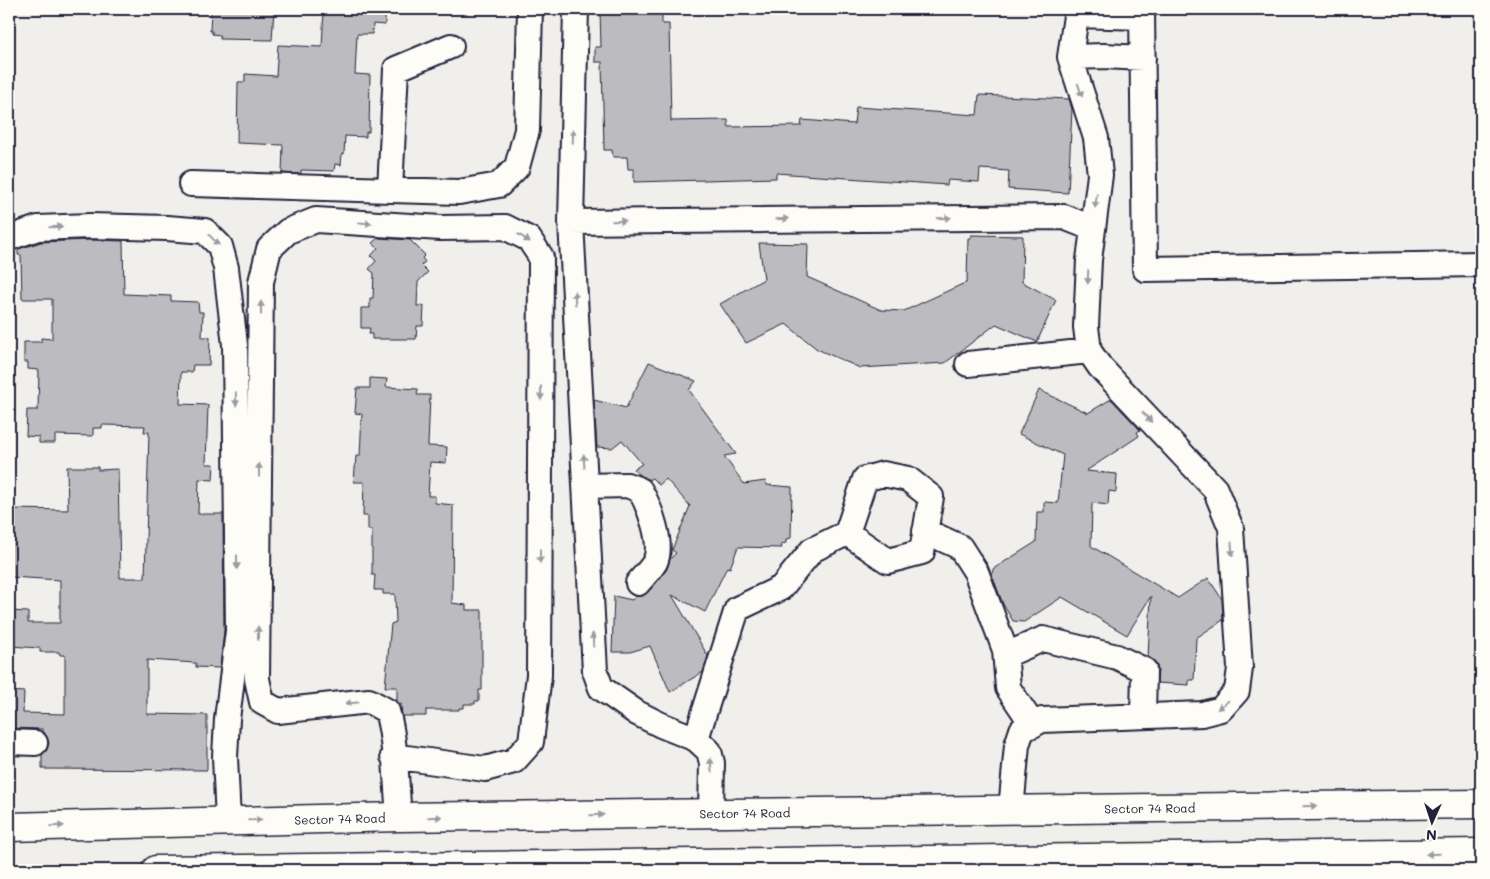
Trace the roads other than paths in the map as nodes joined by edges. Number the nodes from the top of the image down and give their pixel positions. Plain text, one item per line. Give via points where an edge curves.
1 (530, 9) edge
2 (576, 9) edge
3 (1077, 12) edge
4 (1142, 13) edge
5 (451, 46) dead end
6 (1070, 57) junction
7 (1143, 58) junction
8 (191, 184) dead end
9 (390, 190) junction
10 (571, 222) junction
11 (1092, 228) junction
12 (9, 238) edge
13 (1481, 264) edge
14 (1089, 351) junction
15 (968, 364) dead end
16 (585, 486) junction
17 (925, 531) junction
18 (847, 533) junction
19 (638, 583) dead end
20 (1006, 655) junction
21 (1143, 716) junction
22 (1033, 725) junction
23 (696, 739) junction
24 (9, 742) edge
25 (35, 743) dead end
26 (394, 756) junction
27 (1481, 804) edge
28 (1011, 810) junction
29 (711, 813) junction
30 (399, 817) junction
31 (228, 820) junction
32 (9, 827) edge
33 (1481, 853) edge
34 (276, 869) edge
35 (304, 869) edge
36 (156, 870) edge

1 - 9 street via 527,130 517,167 499,185 459,192
10 -> 2 street
3 - 4 street
3 - 6 street
4 - 7 street
5 - 9 street via 396,69
6 - 7 street
6 -> 11 street via 1096,138 1100,175
7 - 13 street via 1145,270
8 - 9 street
10 -> 11 street via 1064,216
16 -> 10 street
11 -> 14 street via 1086,328
12 -> 31 street via 38,228 167,228 205,231 220,246 226,268 235,345 238,631 227,719
14 - 15 street
14 -> 21 street via 1100,367 1215,489 1231,528 1240,668 1237,691 1221,709 1202,714
16 - 19 street via 627,484 640,490 650,510 657,544 655,561
23 -> 16 street via 637,713 601,688 595,671
17 - 18 street via 922,552 888,561
17 - 18 street via 931,498 908,478 883,474 865,479
17 - 20 street via 960,547 976,572
18 - 23 street via 812,550 781,588 737,609
20 - 21 street via 1043,640 1117,657 1144,670
20 - 22 street via 1008,688
21 - 22 street via 1042,720
22 - 28 street via 1022,730 1017,745
29 -> 23 street via 712,764 709,751
24 - 25 street
26 -> 26 street via 387,711 369,701 278,711 262,702 257,679 261,282 270,249 288,231 316,220 441,228 505,227 529,239 541,257 539,675 531,742 514,761 485,769
26 - 30 street
28 -> 27 street, Sector 74 Road
28 - 29 street, Sector 74 Road
30 -> 29 street, Sector 74 Road
31 -> 30 street, Sector 74 Road
32 -> 31 street, Sector 74 Road
33 -> 35 street
34 - 35 street
34 - 36 street

